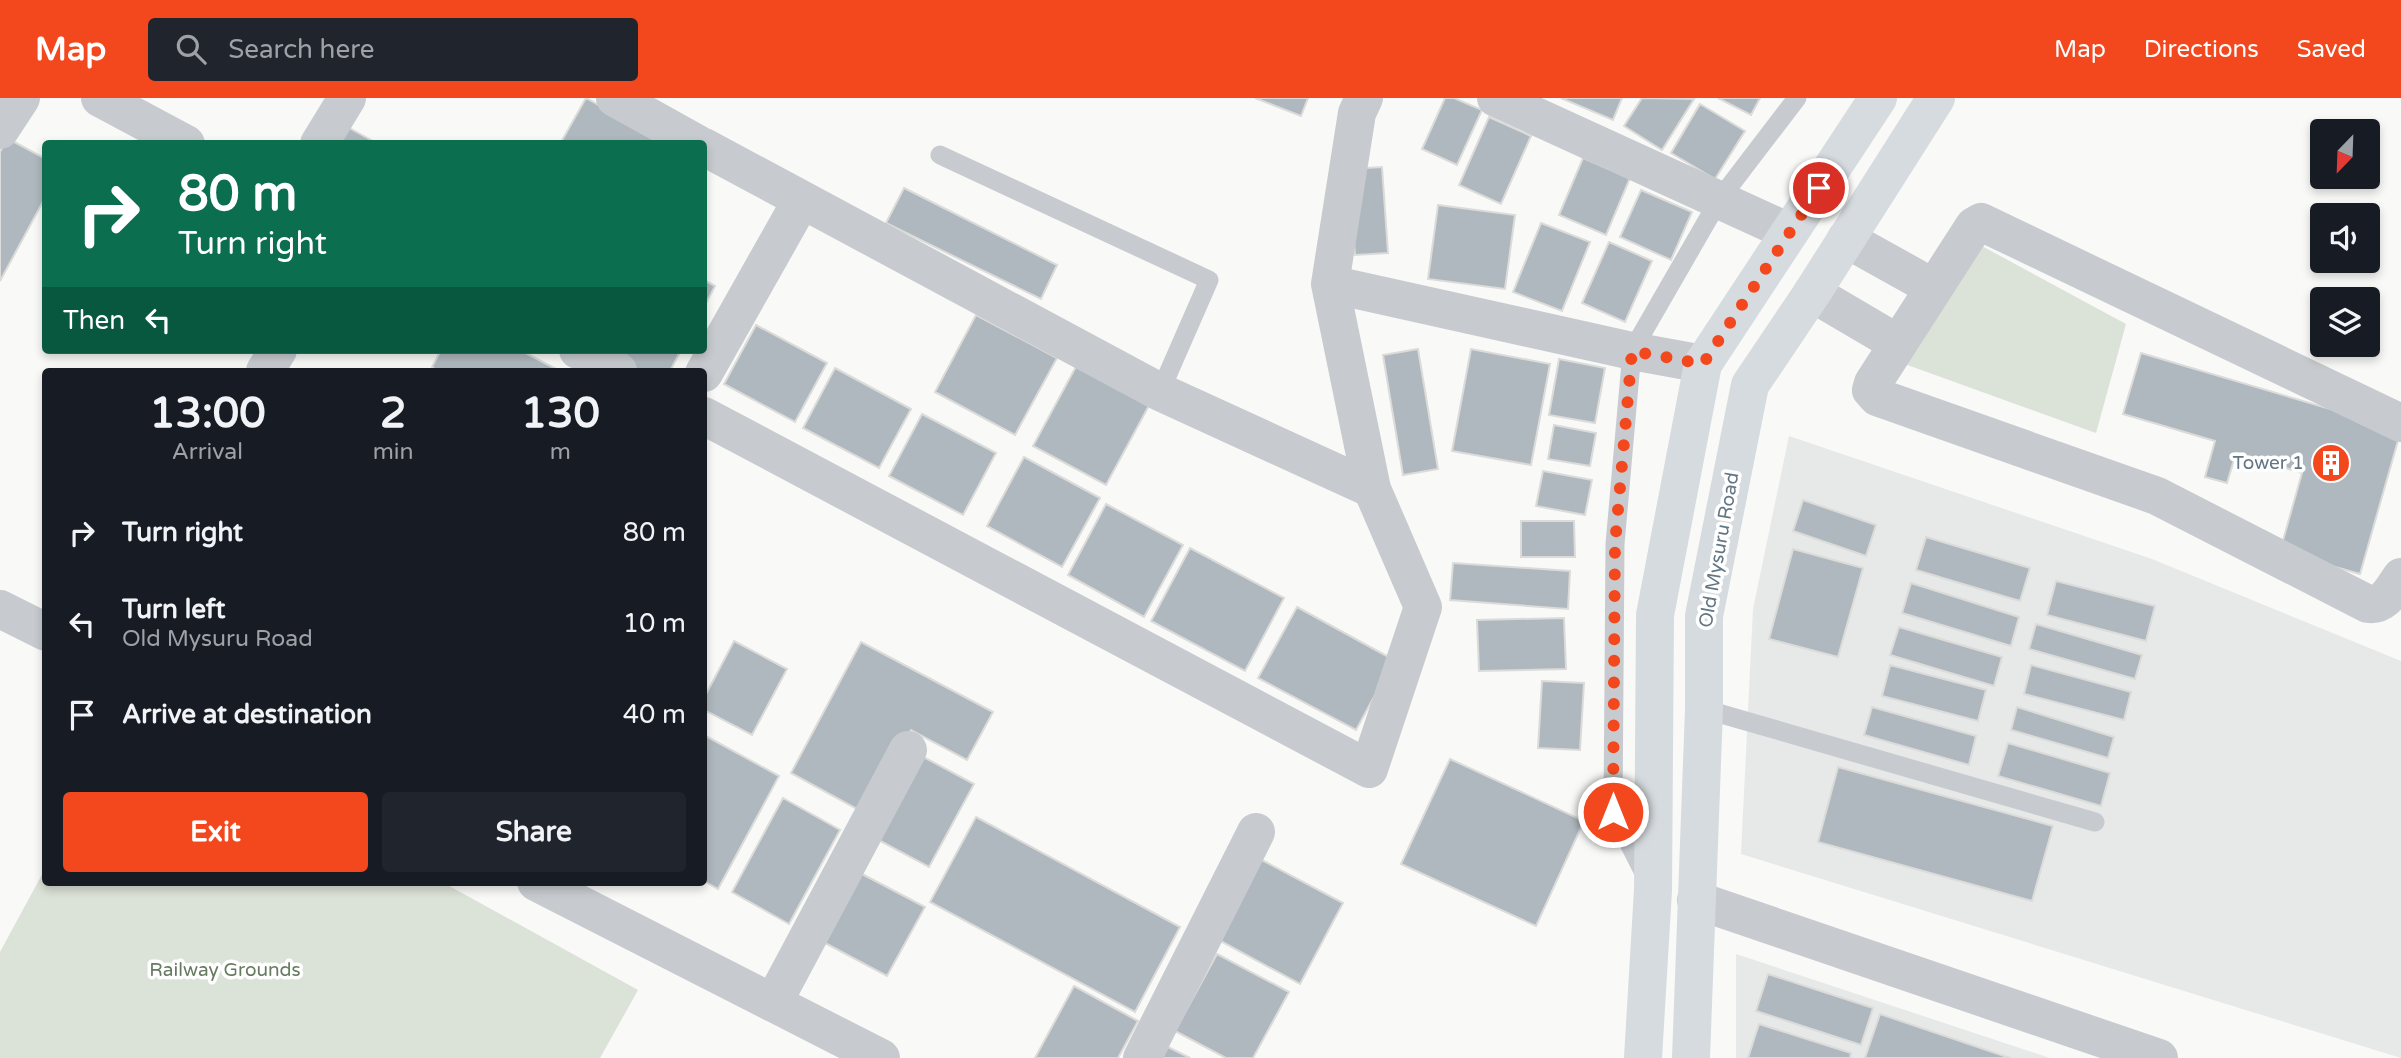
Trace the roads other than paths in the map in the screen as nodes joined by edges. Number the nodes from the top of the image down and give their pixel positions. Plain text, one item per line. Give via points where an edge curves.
1 (21, 98) edge
2 (100, 98) edge
3 (347, 98) edge
4 (615, 98) edge
5 (1364, 98) edge
6 (1496, 98) edge
7 (1797, 98) edge
8 (1878, 98) edge
9 (1936, 98) edge
10 (0, 130) edge
11 (179, 140) edge
12 (321, 140) edge
13 (691, 140) edge
14 (707, 149) edge
15 (940, 155) dead end
16 (1719, 200) junction
17 (801, 201) junction
18 (1789, 232) junction
19 (1846, 239) junction
20 (1330, 284) junction
21 (1934, 288) junction
22 (1812, 293) junction
23 (1898, 344) junction
24 (1632, 351) junction
25 (586, 354) edge
26 (1703, 364) junction
27 (612, 368) edge
28 (707, 368) edge
29 (1160, 392) junction
30 (707, 418) edge
31 (2401, 423) edge
32 (1372, 489) junction
33 (2401, 577) edge
34 (0, 609) edge
35 (42, 630) edge
36 (1704, 709) junction
37 (908, 750) dead end
38 (2095, 822) dead end
39 (1256, 832) dead end
40 (544, 886) edge
41 (1653, 890) junction
42 (1696, 900) junction
43 (773, 1003) junction
44 (2096, 1047) edge
45 (873, 1056) edge
46 (1142, 1058) edge
47 (1643, 1058) edge
48 (1691, 1058) edge
49 (2158, 1058) edge

1 - 10 street
2 - 11 street
3 - 12 street
4 - 13 street
5 - 20 street via 1357,113
6 - 16 street
7 - 16 lane
8 - 18 main road
9 - 19 main road, Old Mysuru Road
14 - 17 street
15 - 29 lane via 1209,281
16 - 18 street
16 - 24 lane
17 - 28 street
17 - 29 street
18 - 26 main road
19 - 21 street
19 - 22 main road, Old Mysuru Road
20 - 24 street
20 - 32 street
21 - 23 street
21 - 31 street via 1974,226 1986,223
22 - 23 street
22 - 36 main road, Old Mysuru Road via 1750,385 1704,616
23 - 33 street via 1873,383 1871,390 1877,397 2157,496 2368,604 2385,600
24 - 26 street
24 - 41 lane via 1615,544 1613,812
25 - 27 street
26 - 41 main road via 1655,615
29 - 32 street
30 - 32 street via 1368,769 1423,607
34 - 35 street
36 - 38 lane
36 - 42 main road, Old Mysuru Road
37 - 43 street
39 - 46 street
40 - 43 street
41 - 47 main road
42 - 44 street
42 - 48 main road, Old Mysuru Road
43 - 45 street
44 - 49 street

